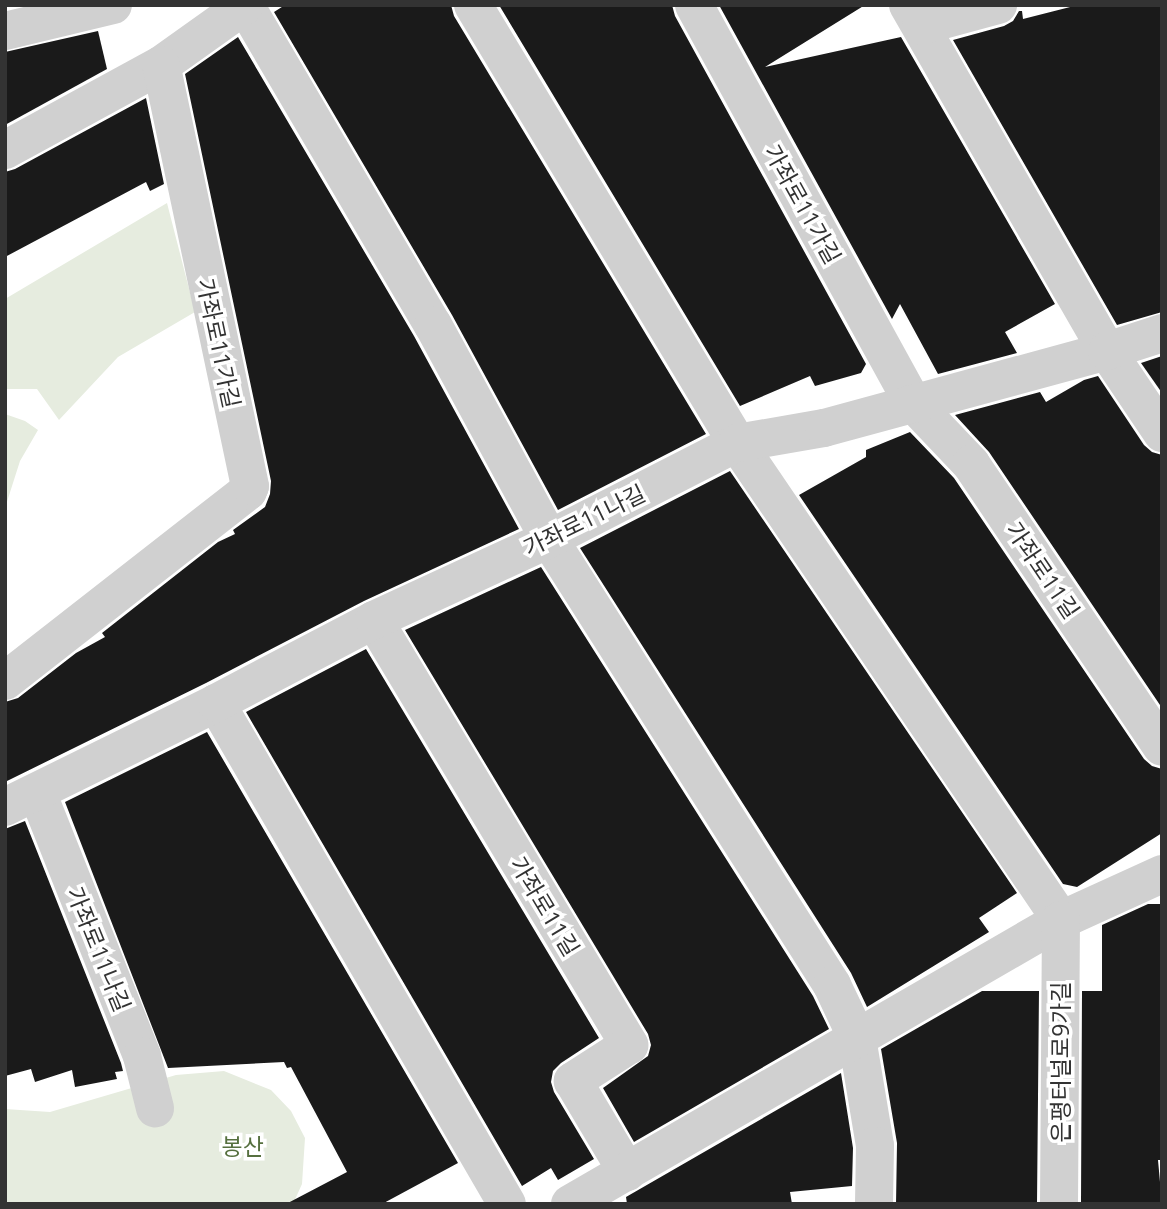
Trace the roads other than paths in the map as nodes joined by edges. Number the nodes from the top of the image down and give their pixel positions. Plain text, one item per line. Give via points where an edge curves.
1 (245, 5) edge
2 (473, 5) edge
3 (694, 5) edge
4 (998, 5) edge
5 (104, 6) edge
6 (914, 15) edge
7 (5, 31) edge
8 (161, 65) junction
9 (5, 150) edge
10 (1162, 333) edge
11 (1107, 351) junction
12 (913, 403) junction
13 (1162, 433) edge
14 (737, 443) junction
15 (548, 539) junction
16 (374, 620) junction
17 (5, 681) edge
18 (216, 703) junction
19 (1162, 747) edge
20 (21, 800) edge
21 (1162, 874) edge
22 (1061, 920) junction
23 (857, 1038) junction
24 (155, 1108) dead end
25 (627, 1172) junction
26 (507, 1204) edge
27 (570, 1204) edge
28 (874, 1204) edge
29 (1059, 1204) edge

1 - 8 street
1 - 15 street via 433,325
2 - 14 street
3 - 12 street, 가좌로11가길
4 - 6 street
5 - 7 street
6 - 11 street
8 - 9 street
8 - 17 street, 가좌로11가길 via 250,486
10 - 11 street, 가좌로11나길
11 - 12 street, 가좌로11나길
11 - 13 street
12 - 14 street, 가좌로11나길 via 824,428
12 - 19 street, 가좌로11길 via 971,464
14 - 15 street, 가좌로11나길
14 - 22 street
15 - 16 street, 가좌로11나길
15 - 23 street via 832,985
16 - 18 street, 가좌로11나길
16 - 25 street, 가좌로11길 via 629,1045 573,1081
18 - 20 street, 가좌로11나길
18 - 26 street
20 - 24 street, 가좌로11나길 via 142,1056
21 - 22 street
22 - 23 street
22 - 29 street, 은평터널로9가길
23 - 25 street
23 - 28 street via 875,1146
25 - 27 street

